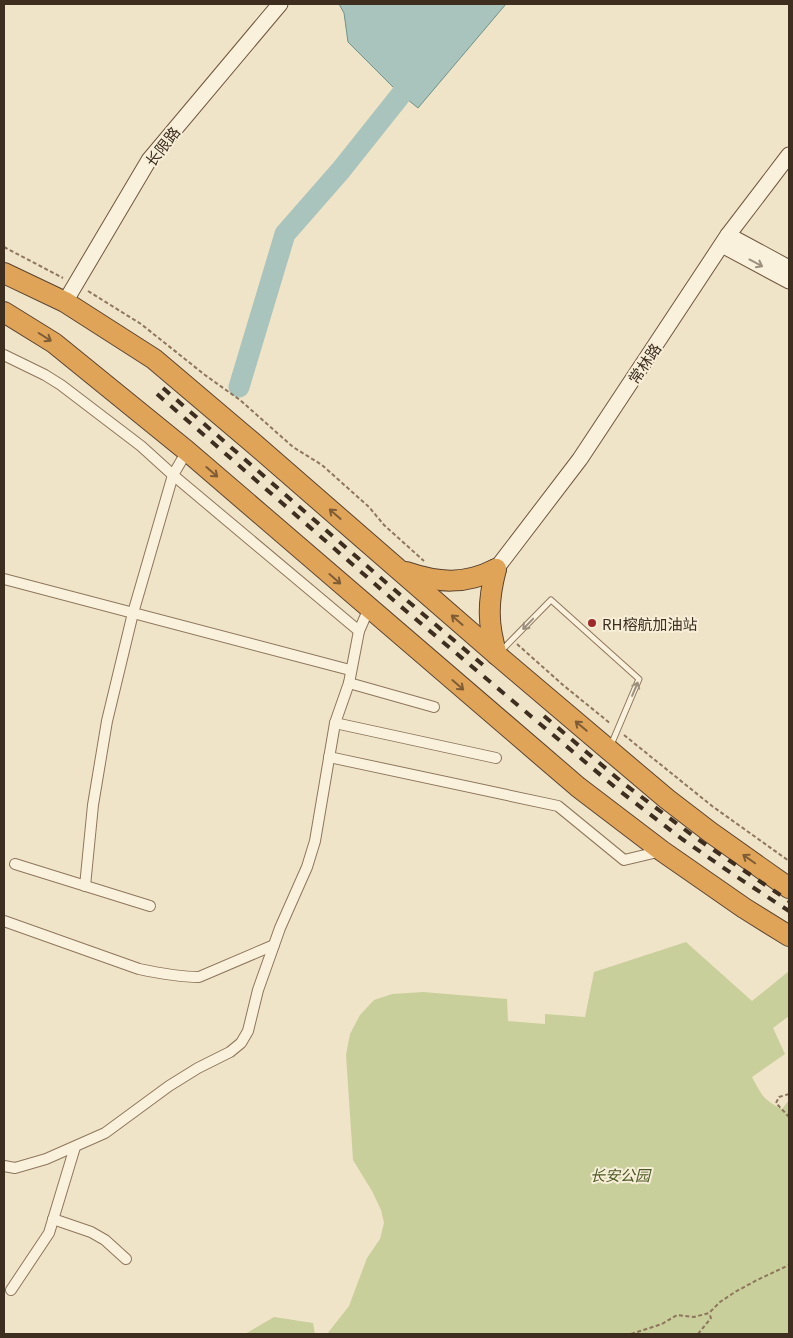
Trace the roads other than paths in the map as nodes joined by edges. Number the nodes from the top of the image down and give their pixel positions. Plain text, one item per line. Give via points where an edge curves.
1 (278, 4) edge
2 (789, 155) edge
3 (725, 240) junction
4 (789, 268) edge
5 (4, 273) edge
6 (789, 281) edge
7 (65, 302) junction
8 (4, 312) edge
9 (4, 355) edge
10 (187, 451) junction
11 (173, 475) junction
12 (399, 569) junction
13 (496, 569) junction
14 (4, 579) edge
15 (369, 608) junction
16 (133, 613) junction
17 (359, 631) junction
18 (497, 655) junction
19 (350, 670) junction
20 (349, 683) junction
21 (434, 707) dead end
22 (334, 723) junction
23 (609, 750) junction
24 (329, 757) junction
25 (496, 758) dead end
26 (662, 852) junction
27 (15, 864) dead end
28 (84, 886) junction
29 (789, 888) edge
30 (150, 906) dead end
31 (4, 921) edge
32 (789, 936) edge
33 (274, 945) junction
34 (75, 1147) junction
35 (4, 1166) edge
36 (53, 1219) junction
37 (126, 1259) dead end
38 (11, 1290) dead end

1 - 7 street, 长限路 via 149,160
2 - 3 street, 常林路
3 - 4 street
3 -> 6 street
3 - 13 street, 常林路 via 580,459
5 - 7 highway
12 -> 7 highway via 154,359
8 -> 10 highway via 54,343
9 - 11 street via 60,385 141,446
10 - 11 street
10 -> 15 highway
11 - 16 street
11 - 17 street
12 - 13 highway via 416,576 451,581
18 -> 12 highway
13 - 18 highway via 489,607
14 - 16 street
15 - 17 street
15 -> 26 highway via 578,787
16 - 19 street
16 - 28 street via 106,721
17 - 19 street
23 -> 18 highway
23 -> 18 lane via 639,679 551,600
19 - 20 street
20 - 21 street
20 - 22 street
22 - 24 street
22 - 25 street
29 -> 23 highway via 710,832
24 - 26 street via 558,806 624,860
24 - 33 street via 315,841
26 - 32 highway
27 - 28 street
28 - 30 street
31 - 33 street via 139,969 188,977 199,977
33 - 34 street via 248,1031 241,1044 169,1086 105,1133
34 - 35 street via 28,1165
34 - 36 street
36 - 37 street via 91,1232
36 - 38 street via 49,1233

